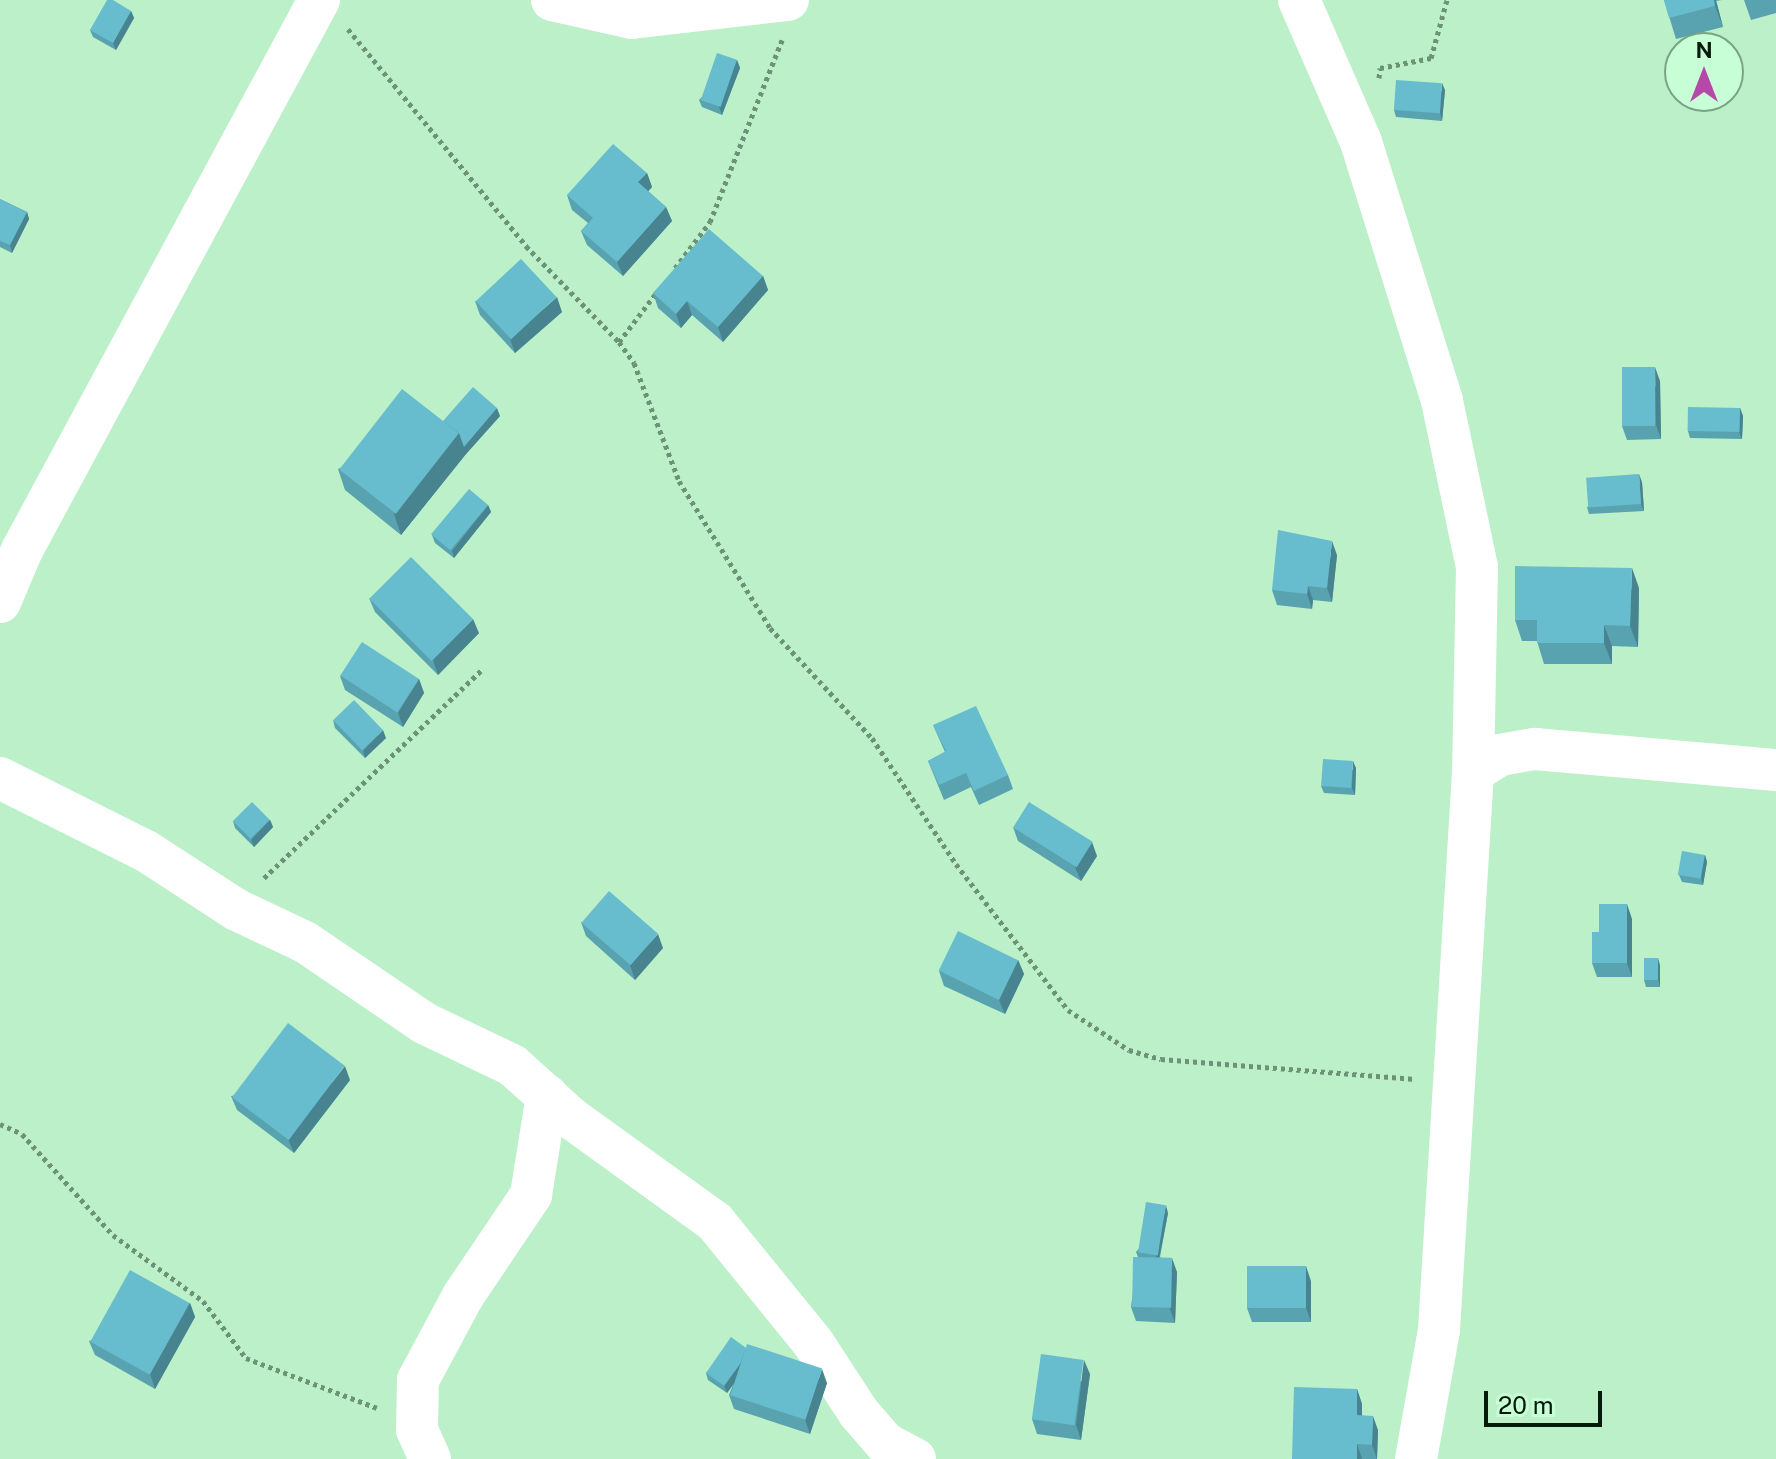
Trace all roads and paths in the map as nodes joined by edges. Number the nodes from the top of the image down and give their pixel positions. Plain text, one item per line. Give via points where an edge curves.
1 (552, 0) edge
2 (1299, 0) edge
3 (1447, 0) edge
4 (332, 12) edge
5 (787, 13) edge
6 (1361, 142) junction
7 (619, 342) junction
8 (11, 541) edge
9 (0, 602) edge
10 (483, 669) dead end
11 (1776, 770) edge
12 (1473, 772) junction
13 (0, 778) edge
14 (237, 910) junction
15 (1456, 1082) junction
16 (547, 1095) junction
17 (0, 1124) edge
18 (423, 1445) edge
19 (915, 1459) edge
20 (1416, 1459) edge

1 - 5 street via 632,18
2 - 6 street
3 - 6 path via 1431,58 1380,68 1377,117
4 - 7 path via 516,235
4 - 8 street
5 - 7 path via 710,222
6 - 12 street via 1463,484 1477,567
7 - 15 path via 634,363 679,481 770,628 872,738 956,864 1068,1010 1117,1044 1161,1059
8 - 9 street
10 - 14 path via 284,853
11 - 12 street via 1535,749 1500,755
12 - 15 street
13 - 14 street via 146,851
14 - 16 street via 305,942 424,1023 512,1065
15 - 20 street via 1439,1330
16 - 18 street via 531,1195 463,1296 418,1380
16 - 19 street via 715,1222 814,1344 859,1413 885,1443
17 - 18 path via 22,1134 113,1235 203,1301 246,1358 382,1410

